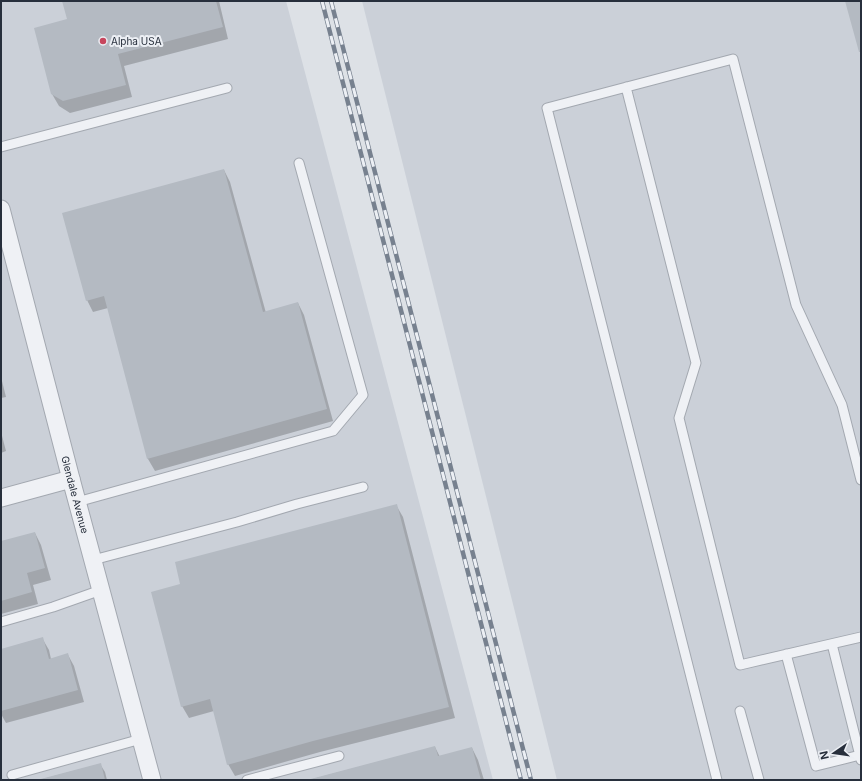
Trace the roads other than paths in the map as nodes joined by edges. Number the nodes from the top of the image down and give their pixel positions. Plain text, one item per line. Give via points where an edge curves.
1 (626, 87) junction
2 (227, 88) dead end
3 (1, 147) edge
4 (299, 163) dead end
5 (1, 209) edge
6 (71, 479) junction
7 (861, 480) edge
8 (363, 487) dead end
9 (1, 498) edge
10 (77, 502) junction
11 (93, 560) junction
12 (101, 590) junction
13 (1, 622) edge
14 (861, 637) edge
15 (832, 644) junction
16 (786, 654) junction
17 (740, 711) dead end
18 (141, 739) junction
19 (339, 756) dead end
20 (860, 758) edge
21 (12, 774) dead end
22 (152, 780) edge
23 (247, 780) edge
24 (717, 780) edge
25 (759, 780) edge

1 - 7 lane via 733,59 796,305 842,405
1 - 16 lane via 696,363 679,418 740,665
1 - 24 lane via 547,108
2 - 3 lane
4 - 10 lane via 363,395 333,431
5 - 6 street, Glendale Avenue
6 - 9 street
6 - 10 street, Glendale Avenue
8 - 11 lane
10 - 11 street, Glendale Avenue
11 - 12 street, Glendale Avenue
12 - 13 lane
12 - 18 street, Glendale Avenue
14 - 15 lane
15 - 16 lane
15 - 20 lane
16 - 20 lane via 816,766
17 - 25 lane
18 - 21 lane
18 - 22 street, Glendale Avenue
19 - 23 lane

